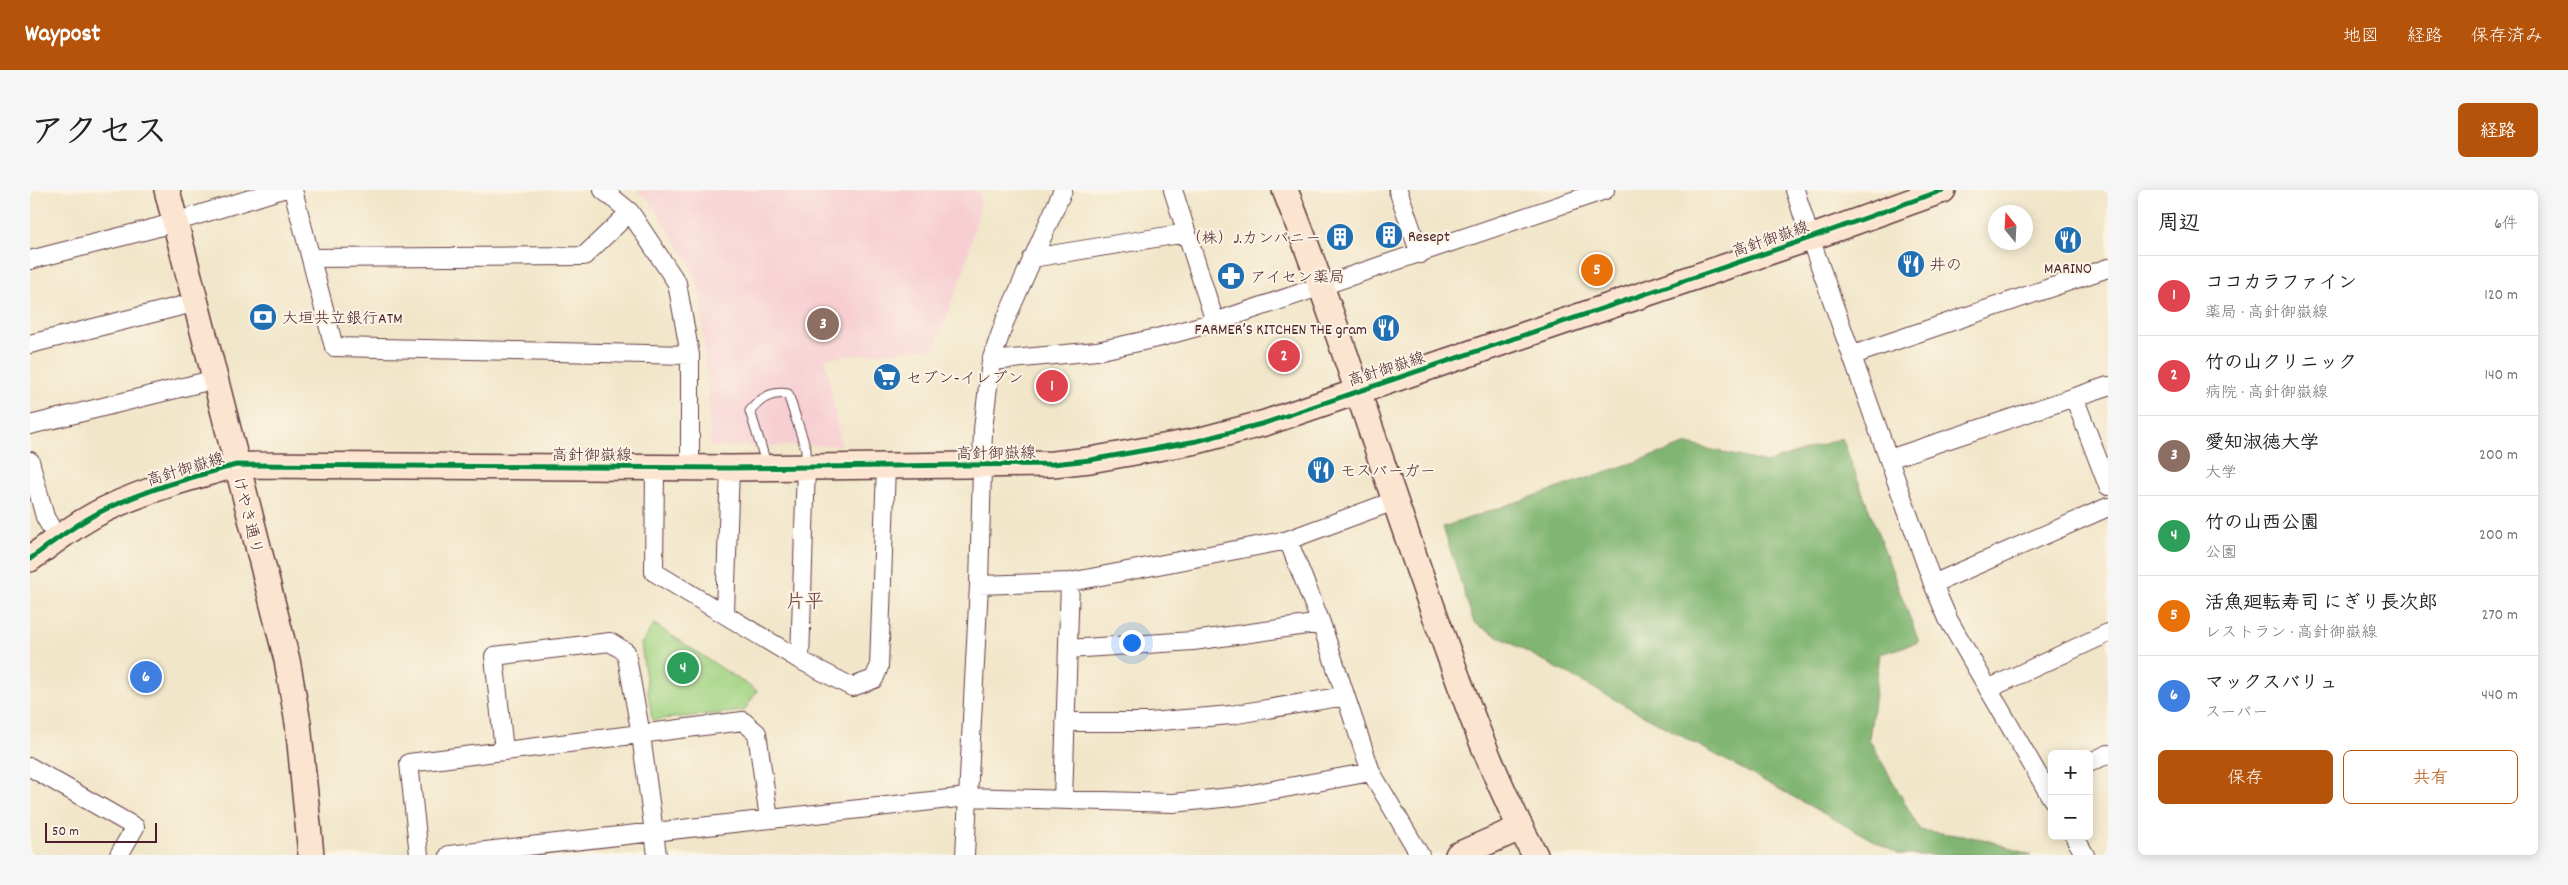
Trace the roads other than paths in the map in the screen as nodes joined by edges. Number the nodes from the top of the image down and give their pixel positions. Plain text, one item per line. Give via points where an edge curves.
1 (167, 190) edge
2 (280, 190) edge
3 (294, 190) edge
4 (603, 190) edge
5 (1063, 190) edge
6 (1173, 190) edge
7 (1285, 190) edge
8 (1398, 190) edge
9 (1605, 190) edge
10 (1796, 190) edge
11 (1943, 190) edge
12 (630, 212) junction
13 (175, 220) junction
14 (1186, 233) junction
15 (1810, 238) junction
16 (1420, 254) junction
17 (311, 258) junction
18 (1032, 258) junction
19 (30, 260) edge
20 (2108, 268) edge
21 (1322, 286) junction
22 (197, 302) junction
23 (1215, 322) junction
24 (30, 344) edge
25 (690, 355) junction
26 (1853, 355) junction
27 (991, 361) junction
28 (216, 380) junction
29 (2108, 386) edge
30 (1356, 390) junction
31 (2074, 398) junction
32 (30, 425) edge
33 (1889, 459) junction
34 (30, 461) edge
35 (236, 465) junction
36 (806, 466) junction
37 (886, 466) junction
38 (982, 466) junction
39 (655, 467) junction
40 (690, 467) junction
41 (768, 467) junction
42 (730, 468) junction
43 (2108, 486) edge
44 (1394, 501) junction
45 (2108, 507) edge
46 (57, 538) junction
47 (1288, 540) junction
48 (30, 559) edge
49 (1070, 582) junction
50 (1933, 584) junction
51 (980, 585) junction
52 (725, 613) junction
53 (1321, 623) junction
54 (2108, 633) edge
55 (1068, 649) junction
56 (800, 660) junction
57 (1988, 689) junction
58 (1345, 696) junction
59 (1065, 722) junction
60 (641, 735) junction
61 (504, 751) junction
62 (2108, 754) edge
63 (2093, 761) edge
64 (30, 767) edge
65 (1371, 772) junction
66 (2048, 787) edge
67 (966, 797) junction
68 (1063, 800) junction
69 (769, 819) junction
70 (1520, 828) junction
71 (654, 832) junction
72 (2076, 840) edge
73 (119, 855) edge
74 (311, 855) edge
75 (419, 855) edge
76 (449, 855) edge
77 (657, 855) edge
78 (965, 855) edge
79 (1420, 855) edge
80 (1458, 855) edge
81 (1535, 855) edge
82 (2085, 855) edge

1 - 13 street, けやき通り
2 - 13 street
3 - 17 street
4 - 12 street
5 - 18 street
6 - 14 street
7 - 21 street
8 - 16 street
9 - 16 street
10 - 15 street
11 - 15 street, 高針御嶽線
12 - 17 street via 584,256
12 - 25 street via 676,283
13 - 19 street
13 - 22 street, けやき通り
14 - 18 street
14 - 23 street
15 - 26 street
15 - 30 street, 高針御嶽線
16 - 21 street
17 - 25 street via 334,347
18 - 27 street
20 - 26 street
21 - 23 street
21 - 30 street
22 - 24 street
22 - 28 street, けやき通り
23 - 27 street via 1097,351
25 - 40 street
26 - 33 street
27 - 38 street via 982,429
28 - 32 street
28 - 35 street, けやき通り
29 - 31 street
30 - 38 street, 高針御嶽線 via 1265,423 1197,440 1090,460
30 - 44 street
31 - 33 street
31 - 43 street
33 - 50 street
34 - 46 street via 45,517
35 - 39 street, 高針御嶽線
35 - 46 street, 高針御嶽線 via 160,487 106,509
35 - 74 street, けやき通り via 286,660 298,723
36 - 37 street, 高針御嶽線
36 - 41 street, 高針御嶽線
36 - 41 lane via 806,449 788,394 780,392 760,399 750,411
36 - 56 street
37 - 38 street, 高針御嶽線
37 - 56 street via 879,668 874,679 852,687
38 - 51 street
39 - 40 street, 高針御嶽線
39 - 52 street via 654,572
40 - 42 street, 高針御嶽線
41 - 42 street, 高針御嶽線
42 - 52 street
44 - 47 street
44 - 70 street via 1462,692
45 - 50 street
46 - 48 street, 高針御嶽線
47 - 49 street
47 - 53 street
49 - 51 street
49 - 55 street
50 - 57 street via 1948,619
51 - 67 street
52 - 56 street
53 - 55 street via 1194,640
53 - 58 street
54 - 57 street
55 - 59 street
57 - 66 street
58 - 59 street via 1232,715 1150,722
58 - 65 street
59 - 68 street
60 - 61 street
60 - 61 street via 626,652 610,642 494,656
60 - 69 street via 743,721 757,733
60 - 71 street
61 - 75 street via 409,763
62 - 63 street
64 - 73 street via 135,827
65 - 68 street via 1241,796 1173,803
65 - 79 street
67 - 68 street
67 - 69 street
67 - 78 street
69 - 71 street
70 - 80 street
70 - 81 street
71 - 76 street
71 - 77 street
72 - 82 street

